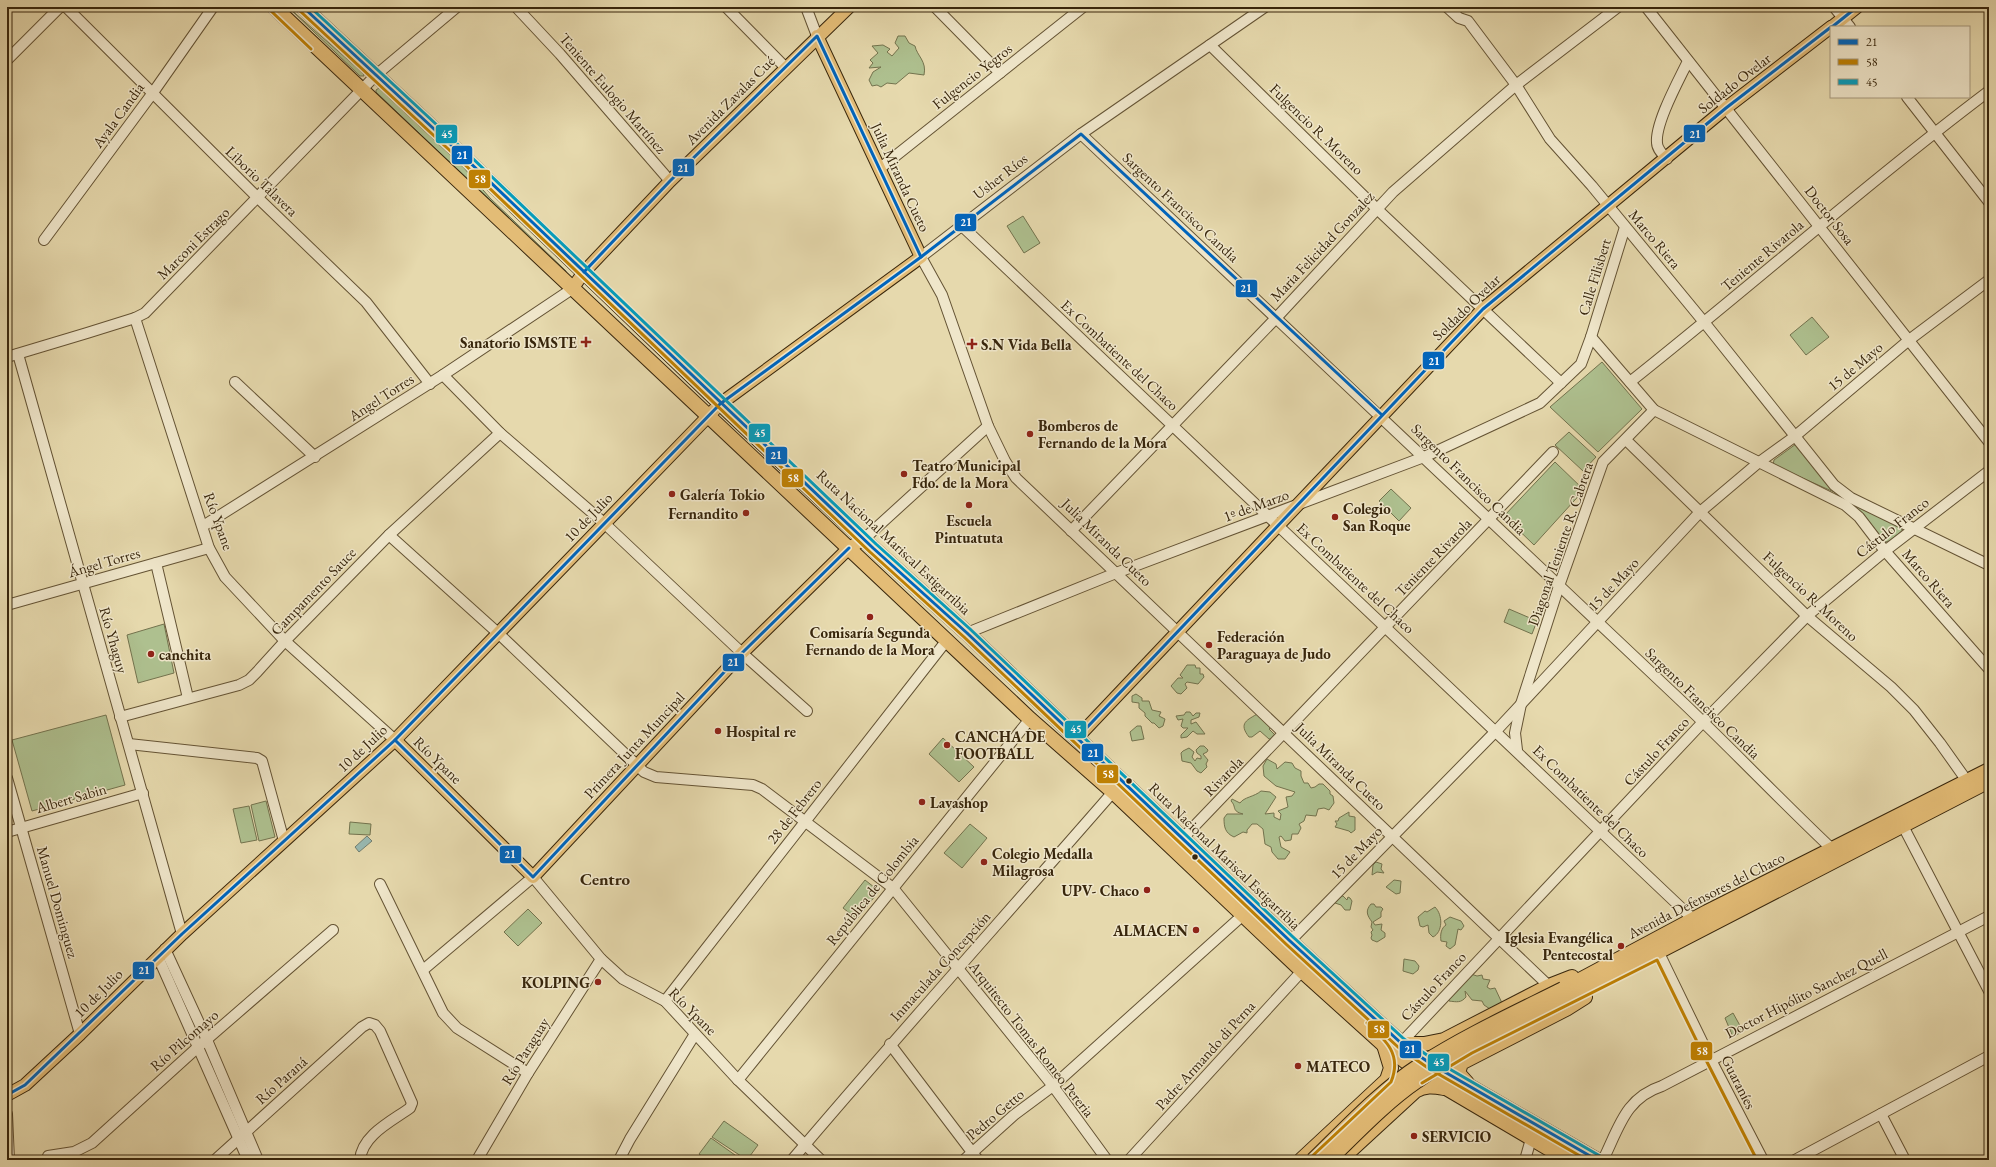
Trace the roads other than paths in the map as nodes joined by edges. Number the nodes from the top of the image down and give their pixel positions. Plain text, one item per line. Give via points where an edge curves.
1 (60, 7) edge
2 (66, 7) edge
3 (213, 7) edge
4 (274, 7) edge
5 (302, 7) edge
6 (457, 7) edge
7 (516, 7) edge
8 (726, 7) edge
9 (806, 7) edge
10 (849, 7) edge
11 (936, 7) edge
12 (1083, 7) edge
13 (1265, 7) edge
14 (1447, 7) edge
15 (1618, 7) edge
16 (1646, 7) edge
17 (1834, 7) edge
18 (1857, 7) edge
19 (1846, 23) edge
20 (1835, 26) edge
21 (1830, 28) edge
22 (817, 36) junction
23 (1210, 45) junction
24 (7, 60) edge
25 (1688, 61) junction
26 (786, 67) junction
27 (1000, 73) junction
28 (376, 75) junction
29 (1516, 86) junction
30 (362, 90) junction
31 (1989, 91) edge
32 (152, 94) junction
33 (1908, 98) edge
34 (1726, 108) junction
35 (1935, 132) junction
36 (1081, 134) junction
37 (1666, 159) junction
38 (879, 169) junction
39 (670, 181) junction
40 (258, 198) junction
41 (1989, 202) edge
42 (1607, 205) junction
43 (1377, 209) junction
44 (962, 226) junction
45 (1820, 226) junction
46 (1625, 227) junction
47 (44, 240) dead end
48 (921, 257) junction
49 (584, 272) junction
50 (1989, 280) edge
51 (572, 289) junction
52 (1483, 308) junction
53 (1277, 317) junction
54 (136, 318) junction
55 (1705, 323) junction
56 (1591, 337) junction
57 (1909, 340) junction
58 (18, 354) junction
59 (7, 357) edge
60 (443, 375) junction
61 (235, 382) dead end
62 (1630, 382) junction
63 (1561, 383) junction
64 (430, 384) junction
65 (720, 404) junction
66 (1654, 410) junction
67 (709, 415) junction
68 (1382, 415) junction
69 (988, 426) junction
70 (1174, 426) junction
71 (500, 433) junction
72 (1794, 437) junction
73 (1626, 440) junction
74 (1989, 442) edge
75 (1553, 452) dead end
76 (315, 457) junction
77 (1424, 457) junction
78 (1758, 463) junction
79 (1989, 471) edge
80 (1298, 505) junction
81 (1700, 512) junction
82 (1268, 516) junction
83 (1489, 520) junction
84 (604, 523) junction
85 (203, 526) junction
86 (1279, 526) junction
87 (1913, 529) junction
88 (1071, 531) junction
89 (389, 535) junction
90 (864, 539) junction
91 (209, 548) junction
92 (849, 548) junction
93 (1885, 551) junction
94 (156, 563) junction
95 (1989, 565) edge
96 (1116, 573) junction
97 (83, 584) junction
98 (1559, 586) junction
99 (7, 605) edge
100 (1807, 616) junction
101 (1598, 622) junction
102 (1386, 627) junction
103 (1178, 632) junction
104 (967, 633) junction
105 (499, 634) junction
106 (285, 640) junction
107 (947, 640) junction
108 (742, 653) junction
109 (1989, 669) edge
110 (188, 698) junction
111 (1521, 704) junction
112 (807, 711) dead end
113 (120, 717) junction
114 (1030, 719) junction
115 (1059, 722) junction
116 (1703, 722) junction
117 (1496, 731) junction
118 (1284, 734) junction
119 (1048, 735) junction
120 (1077, 738) junction
121 (395, 740) junction
122 (129, 744) junction
123 (1517, 750) junction
124 (636, 766) junction
125 (1989, 770) edge
126 (7, 778) edge
127 (1967, 781) junction
128 (1989, 781) edge
129 (1112, 792) junction
130 (143, 793) junction
131 (805, 822) junction
132 (1903, 826) junction
133 (21, 827) junction
134 (1602, 831) junction
135 (7, 832) edge
136 (1392, 837) junction
137 (1182, 839) junction
138 (284, 841) junction
139 (1837, 854) junction
140 (533, 877) junction
141 (380, 884) dead end
142 (893, 888) junction
143 (1243, 915) junction
144 (1989, 916) edge
145 (1693, 919) junction
146 (333, 930) dead end
147 (1958, 932) junction
148 (182, 934) junction
149 (1499, 939) junction
150 (1290, 941) junction
151 (1659, 952) junction
152 (161, 953) junction
153 (601, 959) junction
154 (959, 969) junction
155 (424, 970) junction
156 (1302, 971) junction
157 (1605, 980) junction
158 (1989, 990) edge
159 (1560, 991) junction
160 (665, 1001) junction
161 (80, 1034) junction
162 (695, 1034) junction
163 (207, 1040) junction
164 (1402, 1043) junction
165 (890, 1044) junction
166 (1384, 1045) junction
167 (198, 1047) junction
168 (1989, 1056) edge
169 (1711, 1060) junction
170 (1426, 1068) junction
171 (528, 1073) junction
172 (738, 1080) junction
173 (1052, 1086) junction
174 (1449, 1089) junction
175 (1475, 1090) junction
176 (7, 1095) edge
177 (7, 1114) edge
178 (1881, 1114) junction
179 (242, 1136) junction
180 (1531, 1139) junction
181 (804, 1146) junction
182 (48, 1156) dead end
183 (971, 1158) edge
184 (9, 1160) edge
185 (215, 1160) edge
186 (248, 1160) edge
187 (258, 1160) edge
188 (360, 1160) edge
189 (477, 1160) edge
190 (619, 1160) edge
191 (792, 1160) edge
192 (820, 1160) edge
193 (1107, 1160) edge
194 (1129, 1160) edge
195 (1301, 1160) edge
196 (1313, 1160) edge
197 (1329, 1160) edge
198 (1340, 1160) edge
199 (1525, 1160) edge
200 (1568, 1160) edge
201 (1597, 1160) edge
202 (1603, 1160) edge
203 (1763, 1160) edge
204 (1795, 1160) edge
205 (1905, 1160) edge

1 - 24 street
2 - 32 street, Liborio Talavera
3 - 32 street, Ayala Candia
4 - 30 highway, Ruta Nacional Mariscal Estigarribia
5 - 28 highway, Ruta Nacional Mariscal Estigarribia
6 - 28 street, Marconi Estrago
7 - 39 street, Teniente Eulogio Martínez
8 - 26 street
9 - 22 street, Julia Miranda Cueto
10 - 22 main road, Avenida Zavalas Cué
11 - 27 street
12 - 27 street, Fulgencio Yegros
13 - 23 street, Usher Ríos
14 - 29 street, Marco Riera via 1459,18 1468,21
15 - 29 street, Maria Felicidad Gonzalez
16 - 25 street, Doctor Sosa
17 - 19 street
18 - 19 main road, Soldado Ovelar
19 - 20 main road, Soldado Ovelar
21 - 34 main road, Soldado Ovelar
22 - 26 main road, Avenida Zavalas Cué
22 - 38 main road, Julia Miranda Cueto
23 - 36 street, Usher Ríos
23 - 43 street, Fulgencio R. Moreno
25 - 34 street, Doctor Sosa
25 - 37 street via 1662,118 1658,148
26 - 39 main road, Avenida Zavalas Cué
27 - 38 street, Fulgencio Yegros
28 - 30 street, Marconi Estrago
28 - 49 highway, Ruta Nacional Mariscal Estigarribia
29 - 42 street, Marco Riera via 1550,138
29 - 43 street, Maria Felicidad Gonzalez via 1393,192
30 - 40 street, Marconi Estrago
30 - 51 highway, Ruta Nacional Mariscal Estigarribia
31 - 35 street, Teniente Rivarola
32 - 40 street, Liborio Talavera
32 - 47 street, Ayala Candia
33 - 35 street
34 - 37 main road, Soldado Ovelar
34 - 45 street, Doctor Sosa
35 - 41 street
35 - 45 street, Teniente Rivarola
36 - 44 street, Usher Ríos
36 - 53 street, Sargento Francisco Candia
37 - 42 main road, Soldado Ovelar
38 - 48 main road, Julia Miranda Cueto
39 - 49 main road, Avenida Zavalas Cué
40 - 54 street, Marconi Estrago via 145,313
40 - 64 street, Liborio Talavera via 366,302
42 - 46 street, Marco Riera
42 - 52 main road, Soldado Ovelar
43 - 52 street, Fulgencio R. Moreno
43 - 53 street, Maria Felicidad Gonzalez
44 - 48 street, Usher Ríos
44 - 70 street, Ex Combatiente del Chaco
45 - 55 street, Teniente Rivarola
45 - 57 street, Doctor Sosa
46 - 55 street, Marco Riera
46 - 56 street, Calle Filisbert
48 - 65 main road, Usher Ríos
48 - 69 street, Julia Miranda Cueto via 942,294
49 - 51 main road, Avenida Zavalas Cué
49 - 65 highway, Ruta Nacional Mariscal Estigarribia
50 - 57 street, 15 de Mayo
51 - 60 street, Angel Torres
51 - 67 highway, Ruta Nacional Mariscal Estigarribia
52 - 63 street, Fulgencio R. Moreno
52 - 68 main road, Soldado Ovelar
53 - 68 street, Sargento Francisco Candia
53 - 70 street, Maria Felicidad Gonzalez
54 - 58 street, Marconi Estrago
54 - 85 street, Río Ypane
55 - 62 street, Teniente Rivarola
55 - 72 street, Marco Riera
56 - 62 street
56 - 63 street, 1º de Marzo via 1581,364
57 - 72 street, 15 de Mayo
57 - 74 street, Doctor Sosa
58 - 59 street, Marconi Estrago
58 - 97 street, Río Yhaguy
60 - 64 street, Angel Torres
60 - 71 street
61 - 76 street
62 - 66 street
63 - 77 street, 1º de Marzo via 1540,403
64 - 76 street, Angel Torres
65 - 67 main road, 10 de Julio
65 - 90 highway, Ruta Nacional Mariscal Estigarribia
66 - 73 street, Diagonal Teniente R. Cabrera
66 - 78 street, Marco Riera
67 - 84 main road, 10 de Julio
67 - 92 highway, Ruta Nacional Mariscal Estigarribia
68 - 77 street, Sargento Francisco Candia
68 - 80 main road, Soldado Ovelar
69 - 88 street, Julia Miranda Cueto via 1016,478
69 - 90 street
70 - 82 street, Ex Combatiente del Chaco
70 - 88 street, Maria Felicidad Gonzalez
71 - 84 street
71 - 89 street, Campamento Sauce
72 - 78 street, 15 de Mayo
72 - 87 street, Marco Riera via 1834,485 1852,498 1906,523
73 - 81 street, Fulgencio R. Moreno
73 - 98 street, Diagonal Teniente R. Cabrera via 1603,462
75 - 83 street, Teniente Rivarola
76 - 85 street, Angel Torres
77 - 80 street, 1º de Marzo
77 - 83 street, Sargento Francisco Candia
78 - 81 street, 15 de Mayo
78 - 93 street, Marco Riera via 1845,505 1859,516
79 - 87 street, Cástulo Franco
80 - 82 street, 1º de Marzo
80 - 86 main road, Soldado Ovelar
81 - 100 street, Fulgencio R. Moreno
81 - 101 street, 15 de Mayo
82 - 86 street, Ex Combatiente del Chaco
82 - 96 street, 1º de Marzo
83 - 98 street, Sargento Francisco Candia
83 - 102 street, Teniente Rivarola
84 - 105 main road, 10 de Julio
84 - 108 street
85 - 91 street, Río Ypane
86 - 102 street, Ex Combatiente del Chaco
86 - 103 main road, Soldado Ovelar
87 - 93 street, Cástulo Franco
87 - 95 street, Marco Riera
88 - 96 street, Julia Miranda Cueto
89 - 105 street, Arquitecto Tomas Romeo Pereria
89 - 106 street, Campamento Sauce
90 - 92 main road, Primera Junta Muncipal
90 - 104 highway, Ruta Nacional Mariscal Estigarribia
91 - 94 street, Ángel Torres
91 - 106 street, Río Ypane via 225,577
92 - 107 highway, Ruta Nacional Mariscal Estigarribia
92 - 108 main road, Primera Junta Muncipal
93 - 100 street, Cástulo Franco
93 - 109 street, Marco Riera
94 - 97 street, Ángel Torres
94 - 110 street
96 - 103 street, Julia Miranda Cueto
96 - 104 street, 1º de Marzo
97 - 99 street, Ángel Torres
97 - 113 street, Río Yhaguy
98 - 101 street, Sargento Francisco Candia
98 - 111 street, Diagonal Teniente R. Cabrera
100 - 116 street, Cástulo Franco
100 - 127 street, Fulgencio R. Moreno via 1891,687 1914,710
101 - 111 street, 15 de Mayo
101 - 116 street, Sargento Francisco Candia
102 - 117 street, Ex Combatiente del Chaco
102 - 118 street, Teniente Rivarola
103 - 118 street, Julia Miranda Cueto
103 - 120 main road, Soldado Ovelar
104 - 115 highway, Ruta Nacional Mariscal Estigarribia
105 - 121 main road, 10 de Julio
105 - 124 street, Arquitecto Tomas Romeo Pereria
106 - 110 street, Campamento Sauce via 249,680 240,685
106 - 121 street, Río Ypane
107 - 114 highway, Ruta Nacional Mariscal Estigarribia
107 - 131 street, 28 de Febrero
108 - 112 street
108 - 124 main road, Primera Junta Muncipal
110 - 113 street, Campamento Sauce
111 - 117 street, 15 de Mayo
111 - 123 street, Diagonal Teniente R. Cabrera via 1515,733
113 - 122 street, Río Yhaguy
114 - 119 highway, Ruta Nacional Mariscal Estigarribia
114 - 142 street, República de Colombia
115 - 119 highway
115 - 120 highway, Ruta Nacional Mariscal Estigarribia
116 - 134 street, Cástulo Franco
116 - 139 street, Sargento Francisco Candia
117 - 123 street, Ex Combatiente del Chaco
117 - 136 street, 15 de Mayo
118 - 136 street, Julia Miranda Cueto
118 - 137 street, Rivarola
119 - 129 highway, Ruta Nacional Mariscal Estigarribia
120 - 137 highway, Ruta Nacional Mariscal Estigarribia
121 - 138 main road, 10 de Julio
121 - 140 main road, Río Ypane
122 - 130 street, Río Yhaguy
122 - 138 street via 257,758 262,761
123 - 134 street, Ex Combatiente del Chaco
124 - 131 street, Arquitecto Tomas Romeo Pereria via 656,777 753,785 762,788
124 - 140 main road, Primera Junta Muncipal
125 - 127 highway, Avenida Defensores del Chaco
126 - 133 street, Manuel Dominguez
127 - 139 highway, Avenida Defensores del Chaco
128 - 132 highway, Avenida Defensores del Chaco
129 - 143 highway, Ruta Nacional Mariscal Estigarribia
129 - 154 street, Inmaculada Concepción
130 - 133 street, Albert Sabin
130 - 148 street, Río Yhaguy
131 - 142 street, Arquitecto Tomas Romeo Pereria
131 - 160 street, 28 de Febrero
132 - 139 highway, Avenida Defensores del Chaco
132 - 147 street
133 - 135 street, Albert Sabin
133 - 161 street, Manuel Dominguez
134 - 145 street, Ex Combatiente del Chaco
134 - 149 street, Cástulo Franco
136 - 149 street, Julia Miranda Cueto
136 - 150 street, 15 de Mayo
137 - 150 highway, Ruta Nacional Mariscal Estigarribia
138 - 148 main road, 10 de Julio
139 - 145 highway, Avenida Defensores del Chaco
139 - 151 highway, Avenida Defensores del Chaco
140 - 153 street, Río Ypane
140 - 155 street, Primera Junta Muncipal
141 - 155 street
142 - 154 street, Arquitecto Tomas Romeo Pereria
142 - 172 street, República de Colombia
143 - 156 highway, Ruta Nacional Mariscal Estigarribia
143 - 173 street, Pedro Getto
144 - 147 street, Doctor Hipólito Sanchez Quell
145 - 159 highway, Avenida Defensores del Chaco
146 - 163 street, Río Pilcomayo
147 - 158 street
147 - 169 street, Doctor Hipólito Sanchez Quell
148 - 152 main road, 10 de Julio
149 - 159 street, Julia Miranda Cueto
149 - 164 street, Cástulo Franco
150 - 164 highway, Ruta Nacional Mariscal Estigarribia
151 - 157 highway, Avenida Defensores del Chaco
151 - 169 street, Guaraníes
152 - 161 main road, 10 de Julio
152 - 163 street
152 - 167 street
153 - 160 street, Río Ypane via 623,980
153 - 171 street, Río Paraguay
154 - 165 street, Inmaculada Concepción
154 - 173 street, Arquitecto Tomas Romeo Pereria
155 - 171 street via 443,1013 457,1028
156 - 166 highway, Ruta Nacional Mariscal Estigarribia
156 - 194 street, Padre Armando di Perna
157 - 159 highway, Avenida Defensores del Chaco
157 - 175 highway via 1566,1010 1460,1063 1458,1073
159 - 164 highway via 1444,1040 1424,1044
159 - 170 highway, Avenida Defensores del Chaco, bridge
160 - 162 street, Río Ypane
161 - 176 main road, 10 de Julio via 24,1085
162 - 172 street, Río Ypane
162 - 190 street
163 - 167 street, Río Pilcomayo
163 - 179 street
164 - 170 highway, Ruta Nacional Mariscal Estigarribia
165 - 181 street, Inmaculada Concepción
165 - 183 street
166 - 170 highway, Ruta Nacional Mariscal Estigarribia
166 - 195 highway via 1391,1068 1387,1080
167 - 179 street
167 - 182 street, Río Pilcomayo via 92,1143 74,1152
168 - 178 street
169 - 202 street, Doctor Hipólito Sanchez Quell via 1646,1092 1634,1101 1627,1110
169 - 203 street, Guaraníes
170 - 174 highway
170 - 175 highway
170 - 196 highway, bridge via 1371,1104
170 - 197 highway, bridge via 1416,1081
171 - 189 street, Río Paraguay
172 - 181 street, Río Ypane
173 - 183 street, Pedro Getto via 1014,1115
173 - 193 street, Arquitecto Tomas Romeo Pereria
174 - 180 highway
174 - 198 highway via 1430,1086 1415,1091
175 - 201 highway
177 - 184 street
178 - 204 street
178 - 205 street
179 - 185 street, Río Paraná
179 - 186 street
179 - 187 street
179 - 188 street, Río Paraná via 362,1027 375,1025 412,1103 410,1108 369,1138 361,1152
180 - 199 street
180 - 200 highway
181 - 191 street, Inmaculada Concepción
181 - 192 street, Río Ypane

